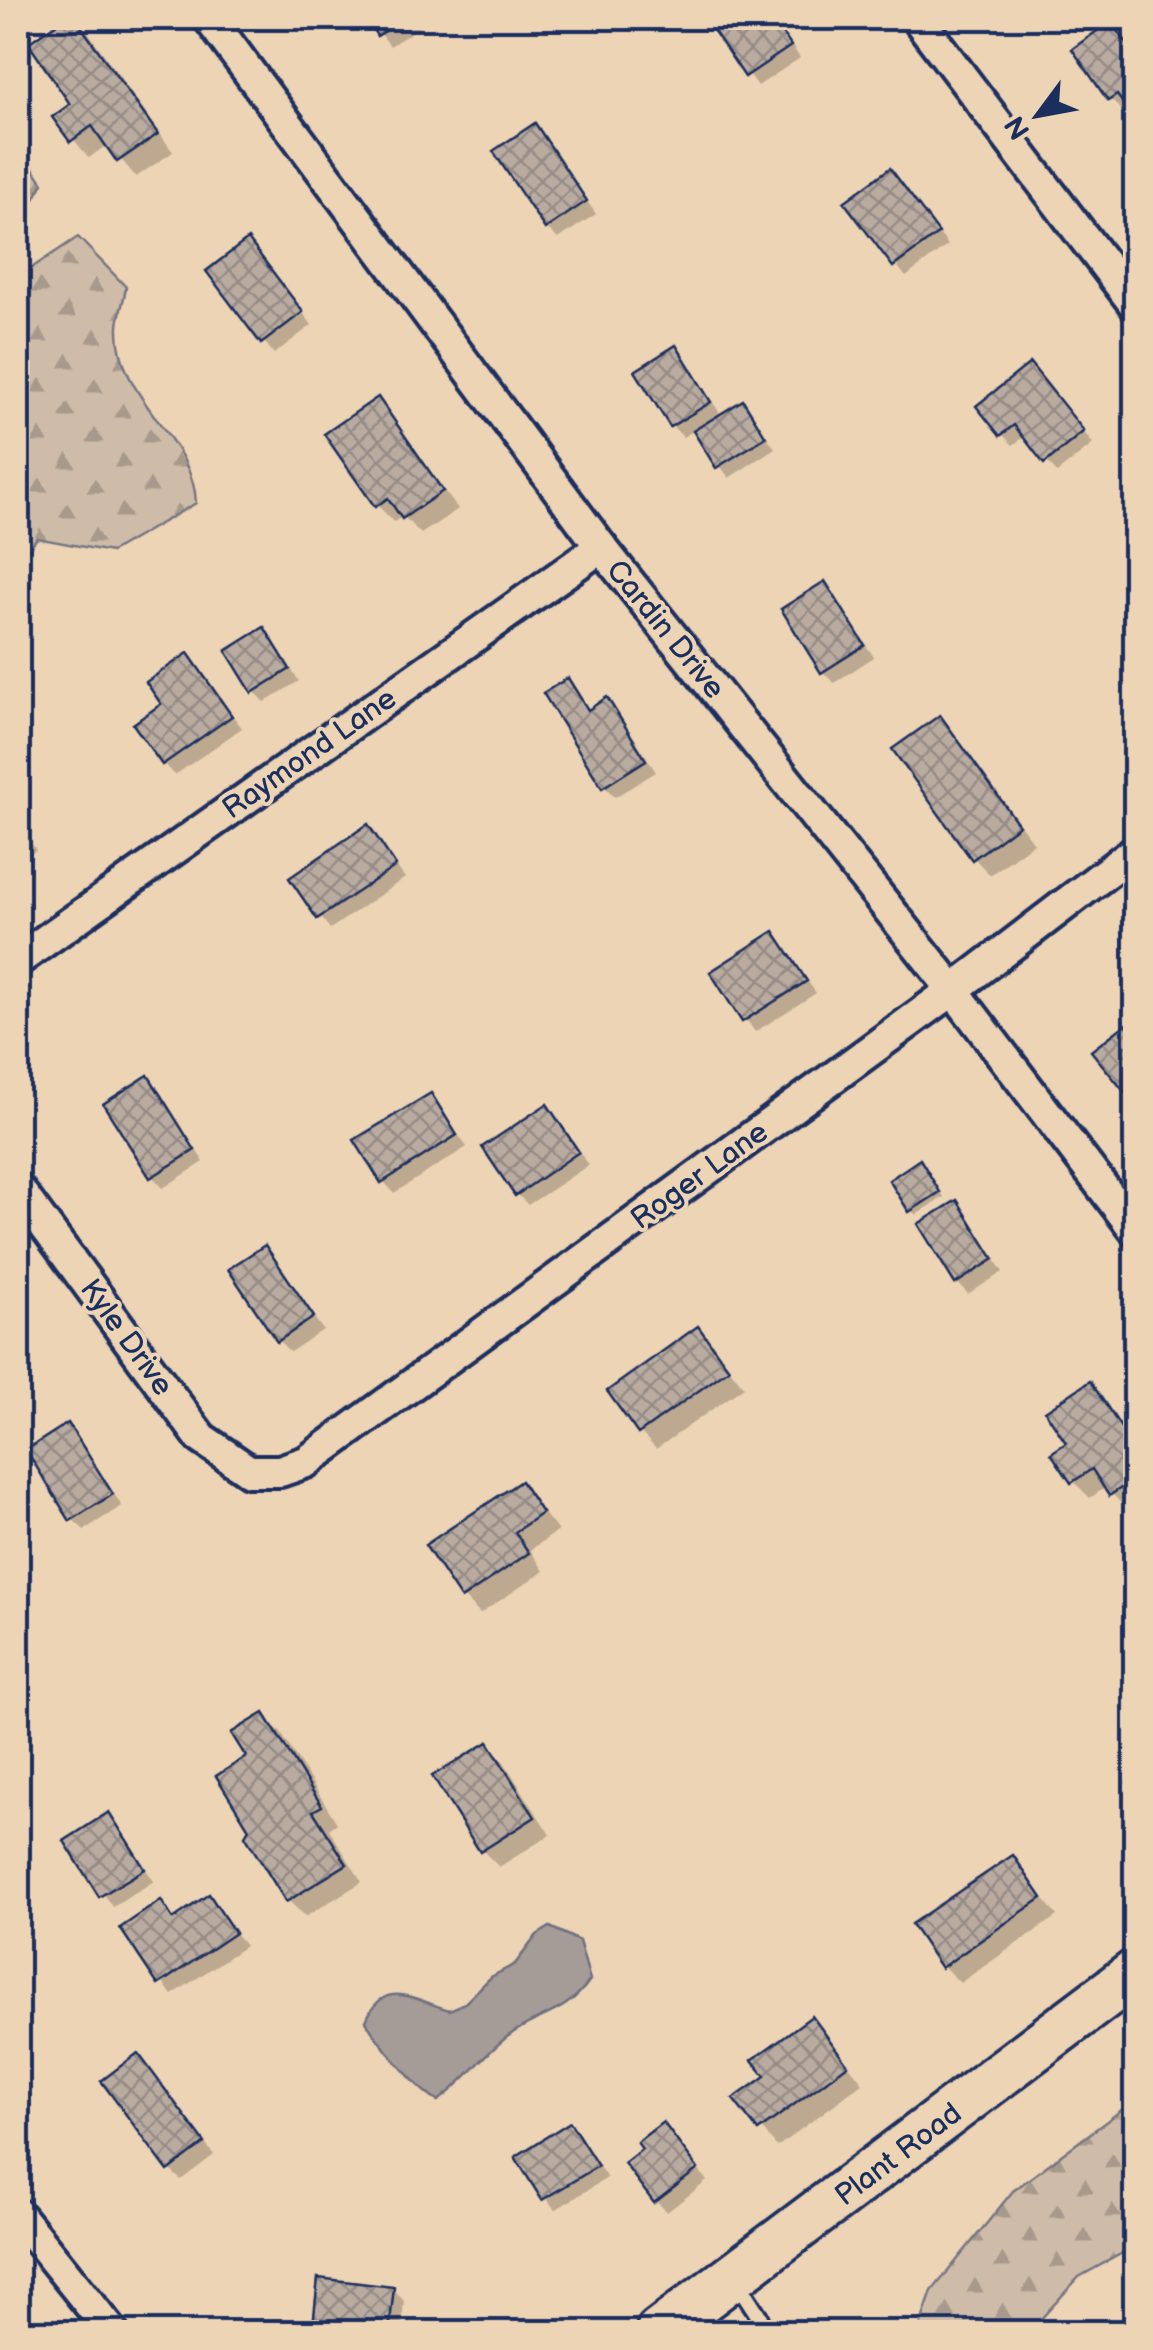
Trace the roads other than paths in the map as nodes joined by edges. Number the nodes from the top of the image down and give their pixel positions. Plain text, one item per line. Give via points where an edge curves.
1 (208, 18) edge
2 (918, 18) edge
3 (1136, 306) edge
4 (601, 548) junction
5 (1136, 850) edge
6 (18, 960) edge
7 (953, 990) junction
8 (18, 1188) edge
9 (1136, 1231) edge
10 (250, 1471) joint
11 (1136, 1972) edge
12 (18, 2215) edge
13 (734, 2277) junction
14 (112, 2332) edge
15 (659, 2332) edge
16 (764, 2332) edge

1 - 4 street, Cardin Drive
2 - 3 street
4 - 6 street, Raymond Lane
4 - 7 street, Cardin Drive
5 - 7 street, Roger Lane
7 - 9 street, Cardin Drive
7 - 10 street, Roger Lane via 306,1462
8 - 10 street, Kyle Drive via 201,1438
11 - 13 street, Plant Road
12 - 14 street
13 - 15 street, Plant Road
13 - 16 lane

